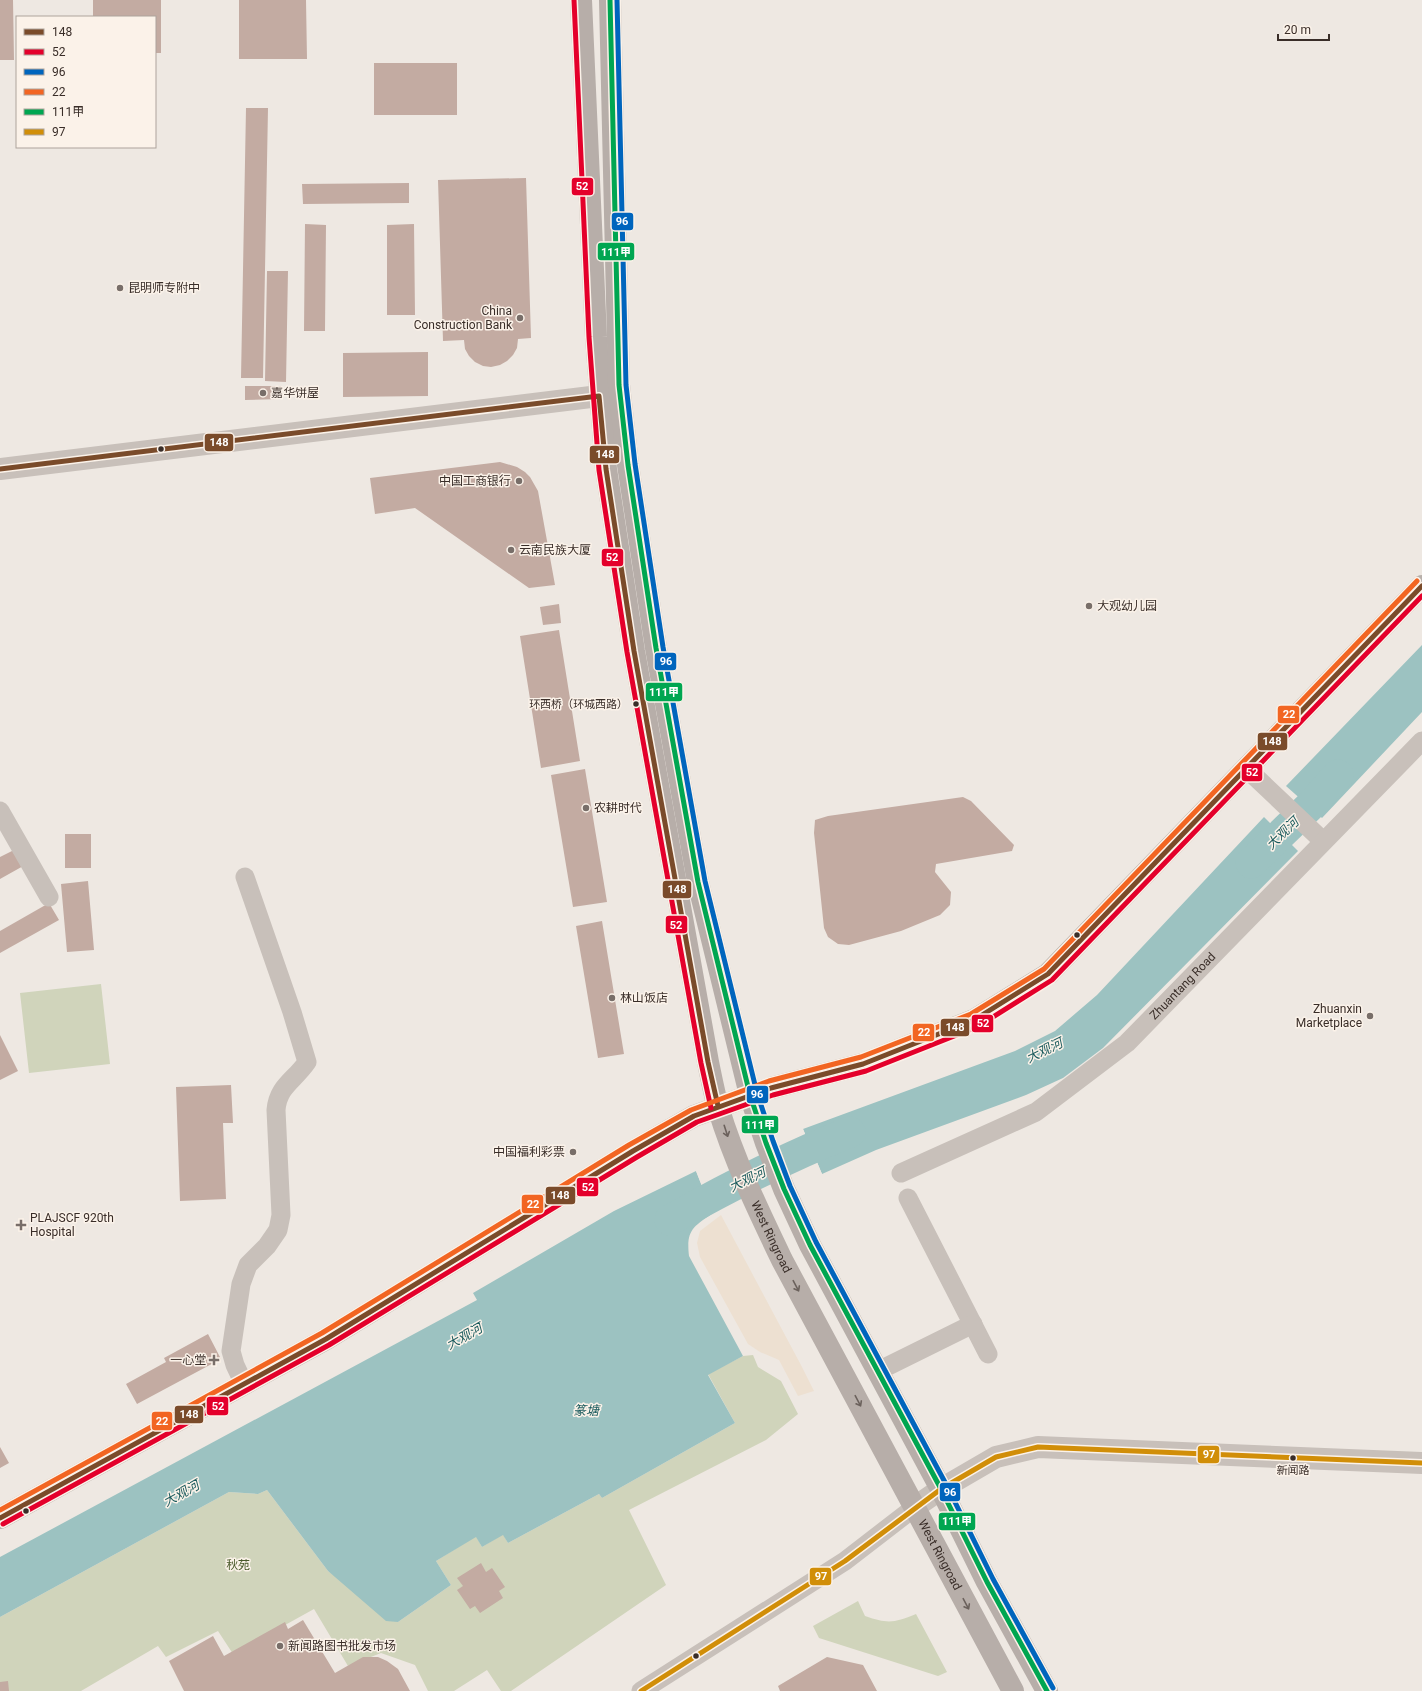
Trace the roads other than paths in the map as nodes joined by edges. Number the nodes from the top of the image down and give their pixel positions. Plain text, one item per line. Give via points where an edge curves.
1 (581, 0) edge
2 (610, 0) edge
3 (599, 396) junction
4 (0, 469) edge
5 (1422, 586) edge
6 (1422, 741) edge
7 (1246, 769) junction
8 (0, 811) edge
9 (1323, 841) junction
10 (245, 876) dead end
11 (49, 897) dead end
12 (750, 1095) junction
13 (718, 1106) junction
14 (901, 1173) dead end
15 (908, 1198) dead end
16 (973, 1324) junction
17 (988, 1354) dead end
18 (878, 1371) junction
19 (244, 1384) junction
20 (1422, 1463) edge
21 (942, 1489) junction
22 (915, 1507) junction
23 (0, 1518) edge
24 (651, 1688) edge
25 (1013, 1691) edge
26 (1047, 1691) edge

1 - 3 main road, West Ringroad
2 - 12 main road via 619,385 628,465 656,648 698,882
3 - 4 street
3 - 13 main road, West Ringroad via 606,469 634,651
5 - 7 main road
6 - 9 street, Zhuantang Road
7 - 9 street
7 - 12 main road via 1048,974 974,1020 863,1064
8 - 11 street
9 - 14 street, Zhuantang Road via 1126,1043 1036,1112
10 - 19 street via 307,1062 281,1090 277,1100 282,1199 278,1230 267,1246 248,1265 241,1284 230,1351
12 - 13 main road
12 - 18 main road via 784,1189 810,1245
13 - 19 main road via 667,1130 326,1339
13 -> 22 main road, West Ringroad via 735,1156 782,1260
15 - 16 street
16 - 17 street
16 - 18 street
18 - 21 main road
19 - 23 main road
20 - 21 street via 1038,1447 996,1457
21 - 22 street
21 - 26 main road via 987,1582
22 - 24 street via 845,1561
22 -> 25 main road, West Ringroad

